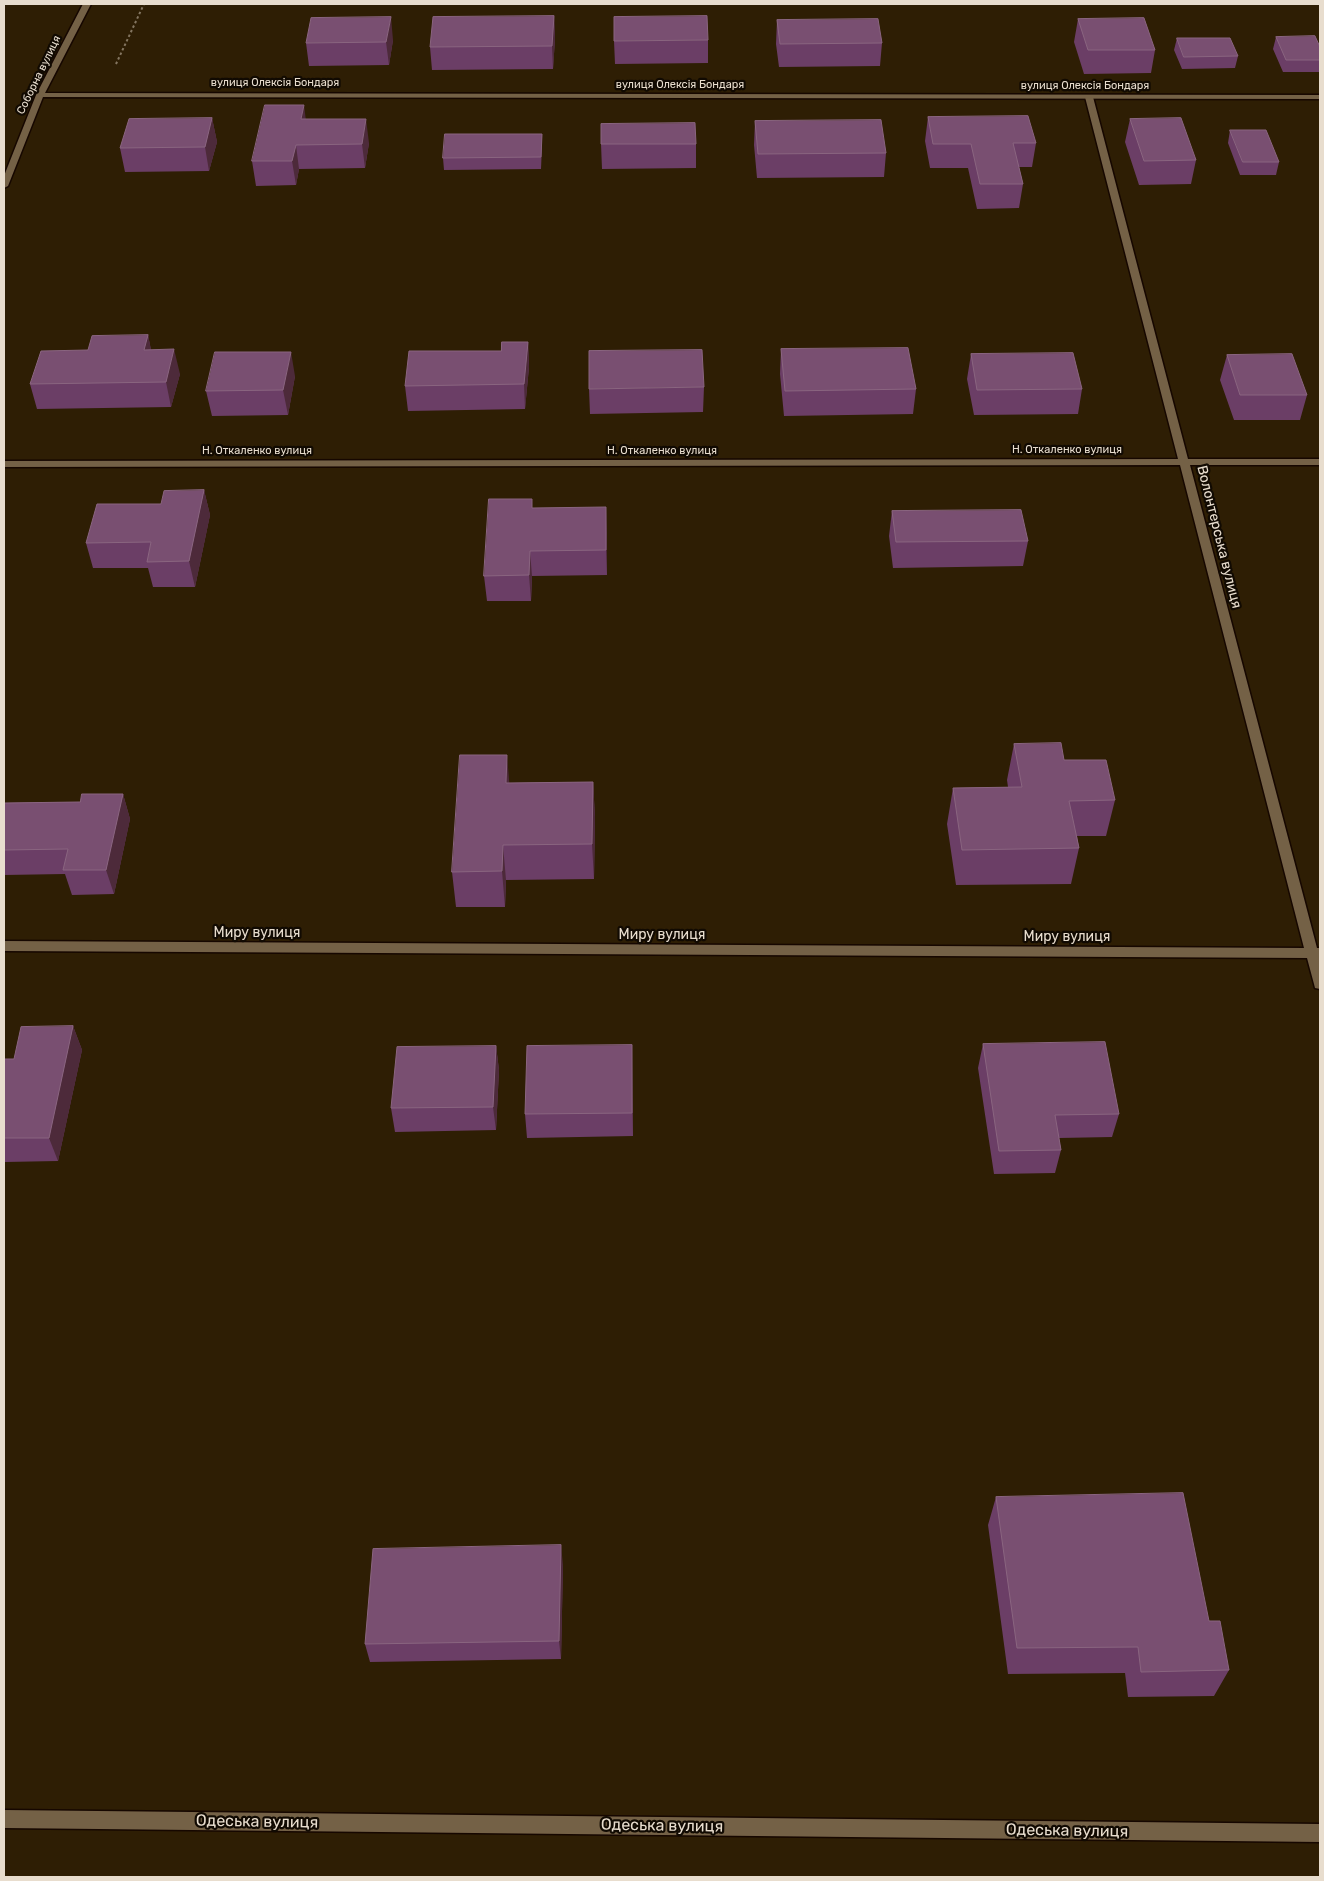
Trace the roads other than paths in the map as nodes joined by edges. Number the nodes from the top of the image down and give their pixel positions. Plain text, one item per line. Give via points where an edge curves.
1 (87, 4) edge
2 (40, 95) junction
3 (1089, 97) junction
4 (1320, 97) edge
5 (4, 186) edge
6 (1185, 462) junction
7 (1320, 462) edge
8 (4, 464) edge
9 (4, 946) edge
10 (1316, 953) edge
11 (1320, 984) edge
12 (4, 1820) edge
13 (1320, 1833) edge

1 - 2 street, Соборна вулиця
2 - 3 street, вулиця Олексія Бондаря
2 - 5 street, Соборна вулиця
3 - 4 street, вулиця Олексія Бондаря
3 - 6 street, Волонтерська вулиця
6 - 7 street, Н. Откаленко вулиця
6 - 8 street, Н. Откаленко вулиця
6 - 10 street, Волонтерська вулиця
9 - 10 street, Миру вулиця
10 - 11 street, Волонтерська вулиця
12 - 13 street, Одеська вулиця

